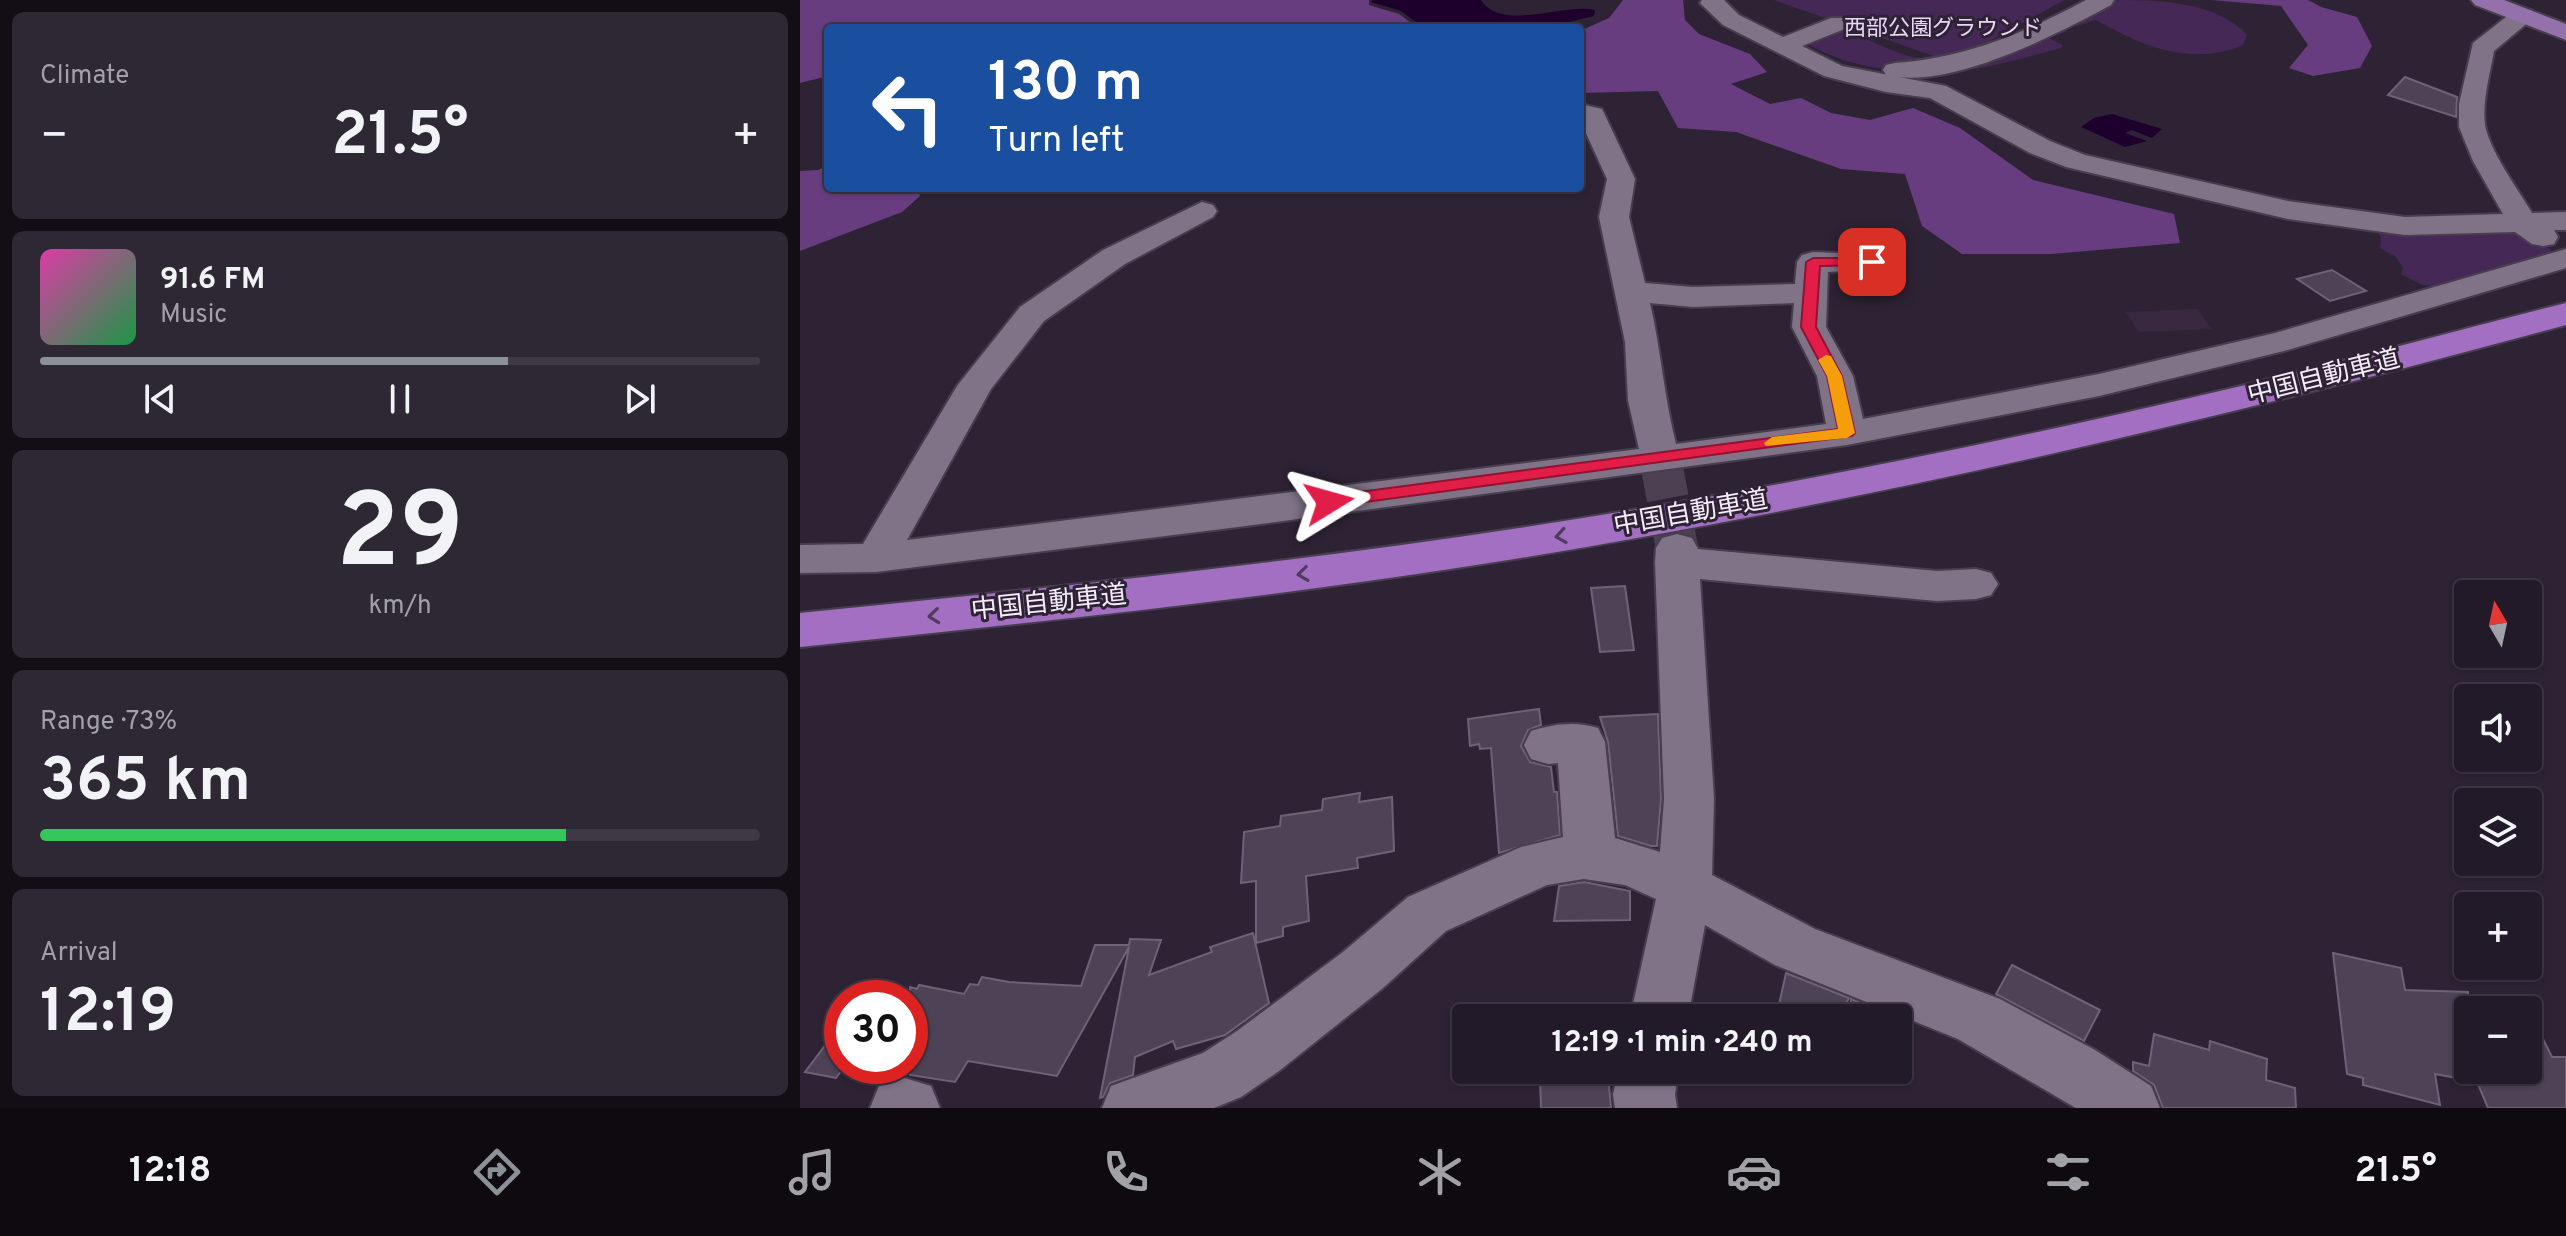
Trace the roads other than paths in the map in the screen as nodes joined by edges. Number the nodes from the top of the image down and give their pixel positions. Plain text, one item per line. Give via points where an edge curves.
1 (1713, 0) edge
2 (2103, 0) edge
3 (2483, 0) edge
4 (2523, 15) junction
5 (1839, 23) dead end
6 (2566, 33) edge
7 (1789, 43) junction
8 (2057, 51) dead end
9 (1861, 69) junction
10 (1584, 113) edge
11 (1202, 211) dead end
12 (2566, 221) edge
13 (2523, 223) junction
14 (2566, 256) edge
15 (1872, 262) dead end
16 (2566, 289) edge
17 (1630, 292) junction
18 (1811, 293) junction
19 (2566, 314) edge
20 (1847, 433) junction
21 (1660, 457) junction
22 (876, 558) junction
23 (800, 559) edge
24 (1976, 584) dead end
25 (800, 599) edge
26 (800, 630) edge
27 (1548, 745) dead end
28 (1591, 857) junction
29 (1685, 887) junction
30 (1662, 1004) edge
31 (1646, 1084) edge
32 (901, 1108) edge
33 (909, 1108) edge
34 (1133, 1108) edge
35 (1646, 1108) edge
36 (2129, 1108) edge

1 - 7 street via 1731,20
2 - 9 street via 2049,30 1950,66
3 - 4 main road
4 - 6 main road
4 - 13 street via 2482,48 2472,104 2472,127
5 - 7 street
7 - 9 street
7 - 13 street via 1833,71 1937,91 2076,161 2288,210 2405,226
8 - 9 street via 1973,74 1910,77
10 - 17 street via 1593,115 1621,179 1614,217
11 - 22 street via 1114,257 1032,314 975,386
12 - 13 street
13 - 14 street
14 - 20 street via 2284,341 2099,385
15 - 18 street via 1813,262
16 - 25 highway, 中国自動車道 via 2226,377 1828,463 1346,539
17 - 18 street via 1693,297
17 - 21 street
18 - 20 street via 1809,327 1835,376
19 -> 26 highway, 中国自動車道 via 2251,397 1833,489 1338,570
20 - 21 street
21 - 22 street
22 - 23 street
24 - 29 street via 1937,586 1676,555 1689,799
27 - 28 street via 1581,742
28 - 29 street via 1631,863
28 - 34 street via 1540,863 1427,914 1245,1060 1220,1076
29 - 30 street
29 - 36 street via 1795,947 1979,1019
31 - 35 street
32 - 33 street

